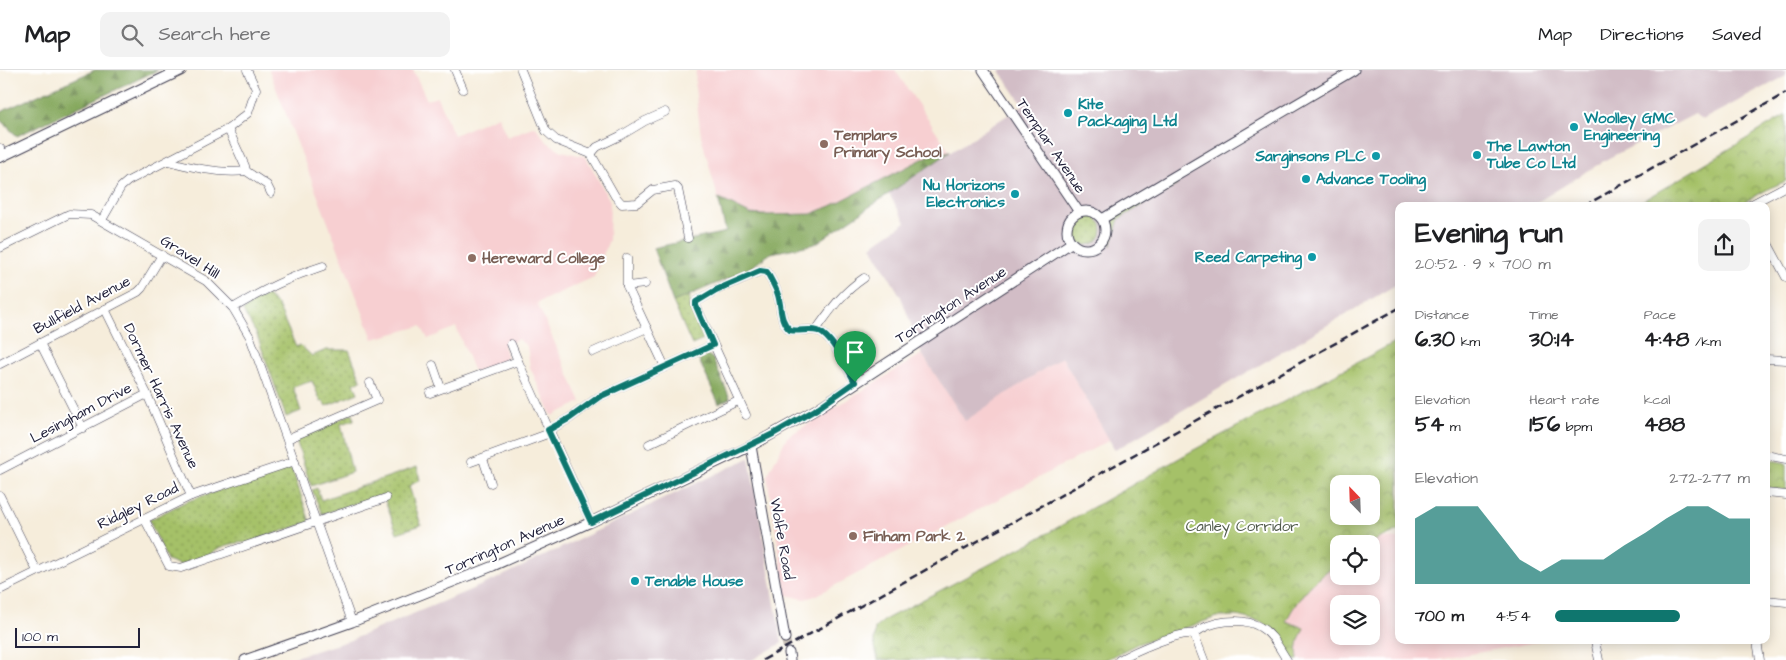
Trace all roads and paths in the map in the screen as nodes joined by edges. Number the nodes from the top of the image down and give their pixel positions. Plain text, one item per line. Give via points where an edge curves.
1 (181, 70) edge
2 (247, 70) edge
3 (455, 70) edge
4 (521, 70) edge
5 (983, 70) edge
6 (1354, 70) edge
7 (463, 89) dead end
8 (665, 112) dead end
9 (228, 129) junction
10 (1, 153) edge
11 (591, 154) junction
12 (168, 161) junction
13 (246, 171) junction
14 (1786, 186) edge
15 (271, 193) dead end
16 (1756, 202) edge
17 (1079, 212) junction
18 (1102, 219) junction
19 (102, 220) junction
20 (688, 238) dead end
21 (1071, 243) junction
22 (1770, 247) edge
23 (0, 248) edge
24 (162, 255) junction
25 (627, 258) dead end
26 (324, 266) dead end
27 (1786, 277) edge
28 (864, 278) dead end
29 (645, 284) dead end
30 (627, 286) junction
31 (233, 308) junction
32 (105, 309) junction
33 (647, 328) junction
34 (816, 330) junction
35 (40, 343) junction
36 (511, 344) dead end
37 (713, 345) junction
38 (593, 352) dead end
39 (1770, 359) edge
40 (1786, 360) edge
41 (518, 361) junction
42 (0, 364) edge
43 (433, 365) dead end
44 (665, 367) junction
45 (855, 382) junction
46 (370, 383) dead end
47 (441, 388) junction
48 (430, 393) dead end
49 (147, 394) junction
50 (738, 400) junction
51 (746, 415) dead end
52 (82, 428) junction
53 (549, 431) junction
54 (286, 439) junction
55 (649, 444) dead end
56 (751, 446) junction
57 (1770, 456) edge
58 (1786, 458) edge
59 (483, 459) junction
60 (295, 461) junction
61 (471, 462) dead end
62 (0, 470) edge
63 (491, 483) dead end
64 (1770, 493) edge
65 (1786, 495) edge
66 (0, 496) edge
67 (190, 496) junction
68 (386, 498) dead end
69 (144, 518) junction
70 (317, 522) junction
71 (591, 522) junction
72 (37, 571) junction
73 (0, 590) edge
74 (1770, 600) edge
75 (1786, 602) edge
76 (352, 622) junction
77 (1194, 634) junction
78 (785, 638) tunnel mouth
79 (1596, 644) edge
80 (1757, 644) edge
81 (1134, 656) edge
82 (245, 660) edge
83 (1119, 660) edge
84 (1204, 660) edge
85 (1287, 660) edge
86 (1599, 660) edge
87 (1760, 660) edge

1 - 10 main road
2 - 9 street via 256,89 248,113
3 - 7 street
4 - 11 street via 546,131 556,140
5 - 17 street, Templar Avenue
6 - 18 street
8 - 11 street via 597,147
9 - 12 street
9 - 13 street
11 - 20 street via 622,204 637,202 653,190 675,186 681,197
12 - 13 street via 211,170
12 - 19 street via 121,187
13 - 15 street via 267,185
14 - 16 street
17 - 18 street via 1093,212
17 - 21 street via 1067,227
18 - 21 street via 1105,235 1100,244 1087,250
19 - 23 street, Gravel Hill via 90,214 69,214
19 - 24 street, Gravel Hill
21 - 45 street, Torrington Avenue
22 - 27 street
24 - 31 street, Gravel Hill via 206,281
24 - 32 street, Bullfield Avenue via 142,288
25 - 30 street
26 - 31 street via 292,276
28 - 34 street via 836,301
29 - 30 street
30 - 33 street
31 - 54 street, Gravel Hill via 250,337
32 - 35 street, Bullfield Avenue
32 - 49 street, Dormer Harris Avenue
33 - 38 street
33 - 44 street
34 - 37 street via 790,330 785,325 778,295 767,272 760,271 696,302
34 - 45 street via 834,346
35 - 42 street, Bullfield Avenue
35 - 52 street
36 - 41 street
37 - 44 street
37 - 50 street
39 - 40 street
41 - 47 street
41 - 53 street
43 - 47 street
44 - 53 street via 599,397
45 - 56 street, Torrington Avenue
46 - 54 street via 377,400
47 - 48 street
49 - 52 street, Lesingham Drive
49 - 67 street, Dormer Harris Avenue
50 - 51 street
50 - 55 street
52 - 62 street, Lesingham Drive
53 - 59 street
53 - 71 street
54 - 60 street, Gravel Hill
56 - 71 street, Torrington Avenue
56 - 78 street, Wolfe Road
57 - 58 street
59 - 61 street
59 - 63 street
60 - 67 street, Ridgley Road
60 - 70 street, Gravel Hill
64 - 65 street
66 - 72 street
67 - 69 street, Ridgley Road
68 - 70 street
69 - 70 street via 168,566 174,568
69 - 72 street, Ridgley Road
70 - 76 street, Gravel Hill
71 - 76 street, Torrington Avenue via 457,581
72 - 73 street, Ridgley Road
74 - 75 street
76 - 82 street, Torrington Avenue
77 - 81 street via 1186,633
77 - 84 street
77 - 85 street via 1202,627 1228,621 1249,622 1271,636
79 - 86 street
80 - 87 street
81 - 83 street

